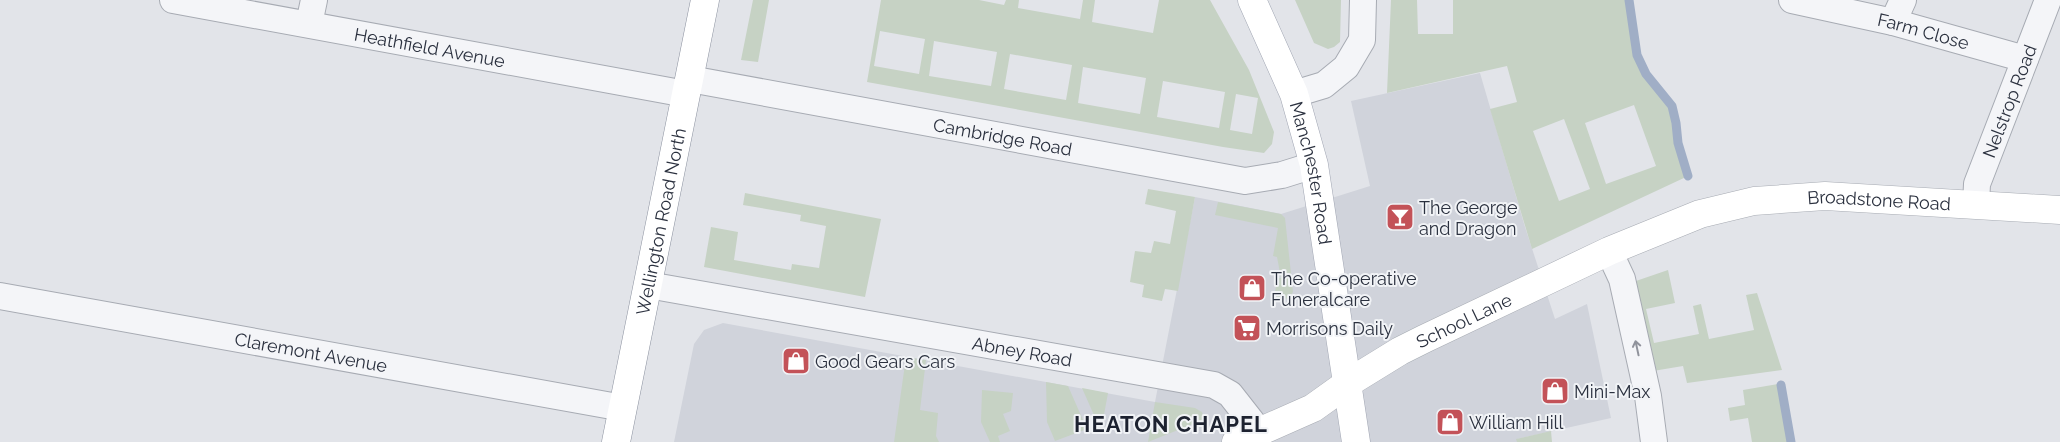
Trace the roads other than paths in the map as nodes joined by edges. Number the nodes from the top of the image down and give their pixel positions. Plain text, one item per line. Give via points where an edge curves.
1 (173, 0) edge
2 (705, 0) edge
3 (1252, 0) edge
4 (1363, 0) edge
5 (1792, 0) edge
6 (2048, 0) edge
7 (1898, 11) edge
8 (311, 12) edge
9 (2025, 59) junction
10 (688, 87) junction
11 (1294, 94) junction
12 (1314, 165) junction
13 (1976, 204) junction
14 (2060, 210) edge
15 (1700, 214) joint
16 (1609, 251) junction
17 (648, 285) junction
18 (0, 296) edge
19 (1348, 383) junction
20 (623, 408) junction
21 (1248, 437) edge
22 (616, 442) edge
23 (1356, 442) edge
24 (1654, 442) edge

1 - 8 street, Heathfield Avenue
2 - 10 main road, Wellington Road North
3 - 11 main road, Manchester Road
4 - 11 street via 1362,40 1346,67 1324,85
5 - 7 street, Farm Close
6 - 9 street, Nelstrop Road
7 - 9 street, Farm Close
8 - 10 street, Heathfield Avenue
9 - 13 street, Nelstrop Road via 1977,184
10 - 12 street, Cambridge Road via 1244,181 1282,175
10 - 17 main road, Wellington Road North
11 - 12 main road, Manchester Road
12 - 19 main road, Manchester Road
13 - 14 main road, Broadstone Road
13 - 15 main road, Broadstone Road via 1825,196 1754,201
15 - 16 main road, School Lane
16 - 19 main road, School Lane via 1400,350
24 -> 16 street via 1648,396 1622,279
17 - 20 main road, Wellington Road North
17 - 21 street, Abney Road via 1214,384 1230,394
18 - 20 street, Claremont Avenue
19 - 21 main road, School Lane via 1313,408
19 - 23 main road, Manchester Road
20 - 22 main road, Wellington Road North

